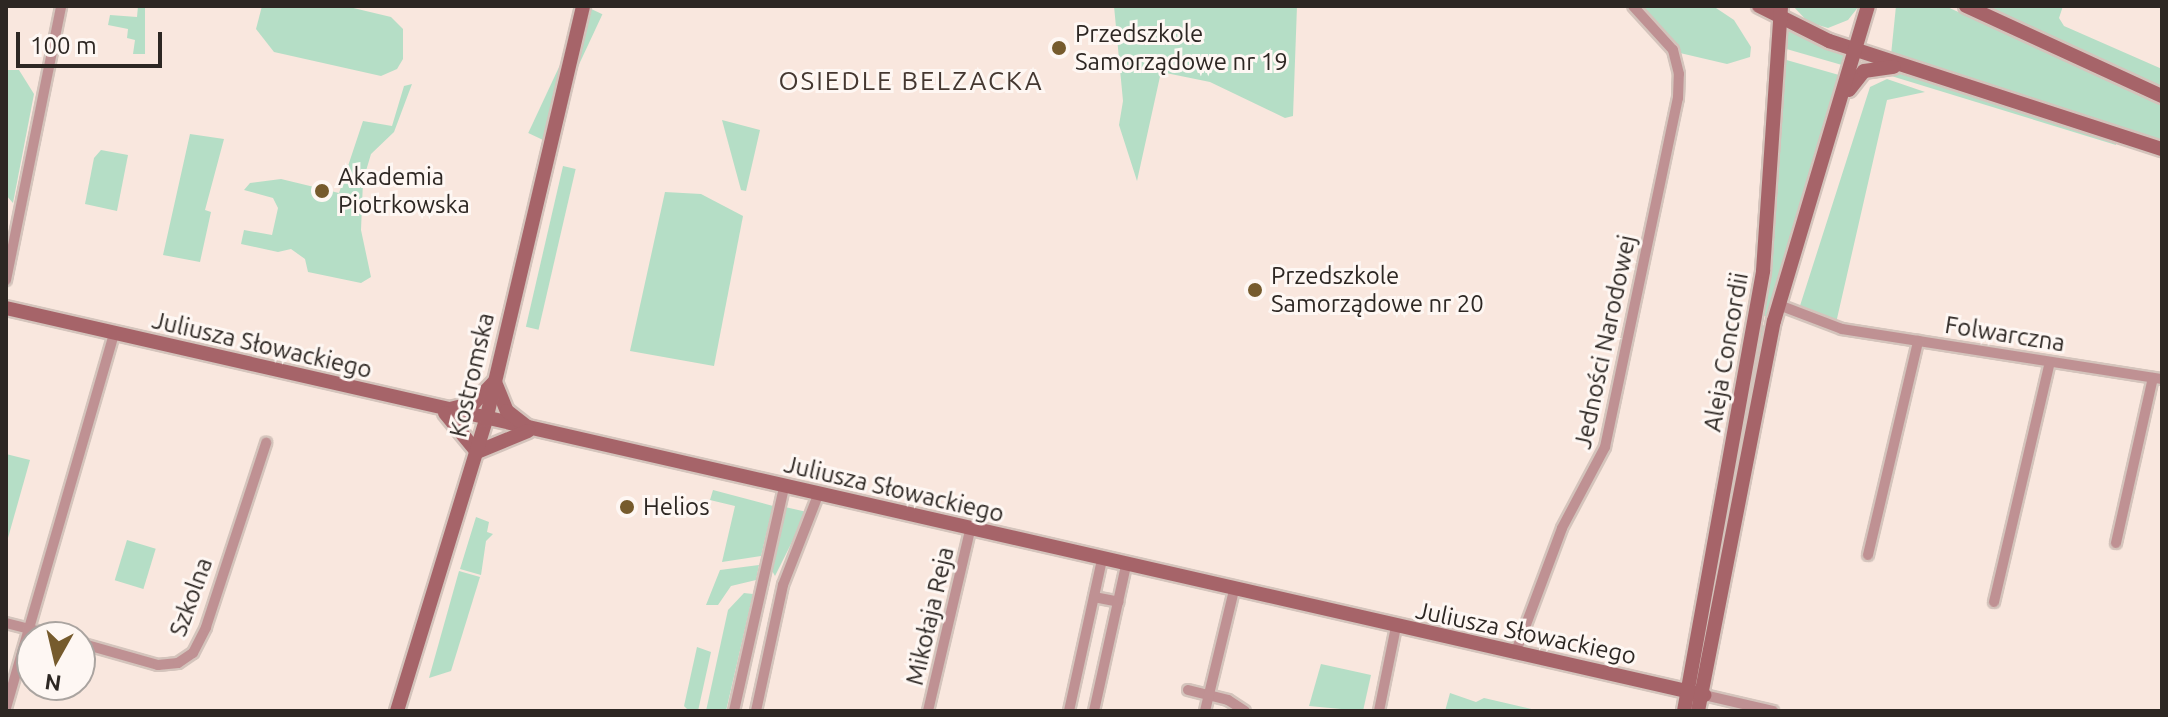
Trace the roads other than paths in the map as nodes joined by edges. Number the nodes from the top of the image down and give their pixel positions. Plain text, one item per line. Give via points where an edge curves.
1 (575, 6) edge
2 (583, 6) edge
3 (1633, 6) edge
4 (1759, 6) edge
5 (1868, 6) edge
6 (1966, 6) edge
7 (60, 11) edge
8 (1781, 12) edge
9 (572, 43) junction
10 (1856, 50) junction
11 (1916, 70) junction
12 (2162, 96) edge
13 (1842, 100) junction
14 (2162, 149) edge
15 (6, 280) edge
16 (1779, 305) junction
17 (6, 308) edge
18 (114, 333) junction
19 (1918, 341) junction
20 (2050, 362) junction
21 (2157, 378) edge
22 (495, 381) junction
23 (441, 410) junction
24 (486, 420) junction
25 (532, 430) junction
26 (266, 443) dead end
27 (477, 452) junction
28 (784, 487) junction
29 (818, 495) junction
30 (970, 530) junction
31 (2116, 543) dead end
32 (1868, 555) dead end
33 (1102, 560) junction
34 (1126, 566) junction
35 (763, 583) junction
36 (783, 585) junction
37 (1234, 590) junction
38 (1094, 597) junction
39 (1119, 602) junction
40 (1994, 602) dead end
41 (33, 621) edge
42 (1396, 627) junction
43 (96, 647) edge
44 (1515, 654) junction
45 (16, 676) edge
46 (1188, 690) dead end
47 (1687, 692) junction
48 (1209, 695) junction
49 (1704, 695) junction
50 (6, 708) edge
51 (397, 711) edge
52 (734, 711) edge
53 (756, 711) edge
54 (928, 711) edge
55 (1069, 711) edge
56 (1094, 711) edge
57 (1205, 711) edge
58 (1245, 711) edge
59 (1379, 711) edge
60 (1684, 711) edge
61 (1698, 711) edge
62 (1773, 711) edge

1 - 9 street, Kostromska
2 - 9 street, Kostromska
3 - 44 street, Jedności Narodowej via 1658,29 1676,59 1679,88 1605,447 1562,528
4 - 8 street
5 - 10 street, Aleja Concordii
6 - 12 street
7 - 15 street
8 - 10 street
8 - 47 street, Aleja Concordii via 1763,271
9 - 22 street, Kostromska
10 - 11 street
10 - 13 street, Aleja Concordii
11 - 13 street via 1868,69
11 - 14 street
13 - 16 street, Aleja Concordii
16 - 19 street, Folwarczna via 1842,329
16 - 49 street, Aleja Concordii
17 - 18 street, Juliusza Słowackiego
18 - 23 street, Juliusza Słowackiego
18 - 41 street
19 - 20 street, Folwarczna
19 - 32 street
20 - 21 street, Folwarczna
20 - 40 street
21 - 31 street
22 - 23 street via 474,403
22 - 24 street, Kostromska
22 - 25 street via 507,411
23 - 24 street, Juliusza Słowackiego
23 - 27 street
24 - 25 street, Juliusza Słowackiego
24 - 27 street, Kostromska
25 - 27 street via 498,439
25 - 28 street, Juliusza Słowackiego
26 - 43 street, Szkolna via 193,653 163,665
27 - 51 street, Kostromska
28 - 29 street, Juliusza Słowackiego
28 - 35 street
29 - 30 street, Juliusza Słowackiego
29 - 36 street
30 - 33 street, Juliusza Słowackiego
30 - 54 street, Mikołaja Reja
33 - 34 street, Juliusza Słowackiego
33 - 38 street
34 - 37 street, Juliusza Słowackiego
34 - 39 street
35 - 36 street
35 - 52 street
36 - 53 street
37 - 42 street, Juliusza Słowackiego
37 - 48 street
38 - 39 street
38 - 55 street
39 - 56 street
42 - 44 street, Juliusza Słowackiego
42 - 59 street
44 - 47 street, Juliusza Słowackiego
45 - 50 street
46 - 48 street
47 - 49 street, Juliusza Słowackiego
47 - 60 street, Aleja Concordii
48 - 57 street
48 - 58 street
49 - 61 street, Aleja Concordii
49 - 62 street, Juliusza Słowackiego

